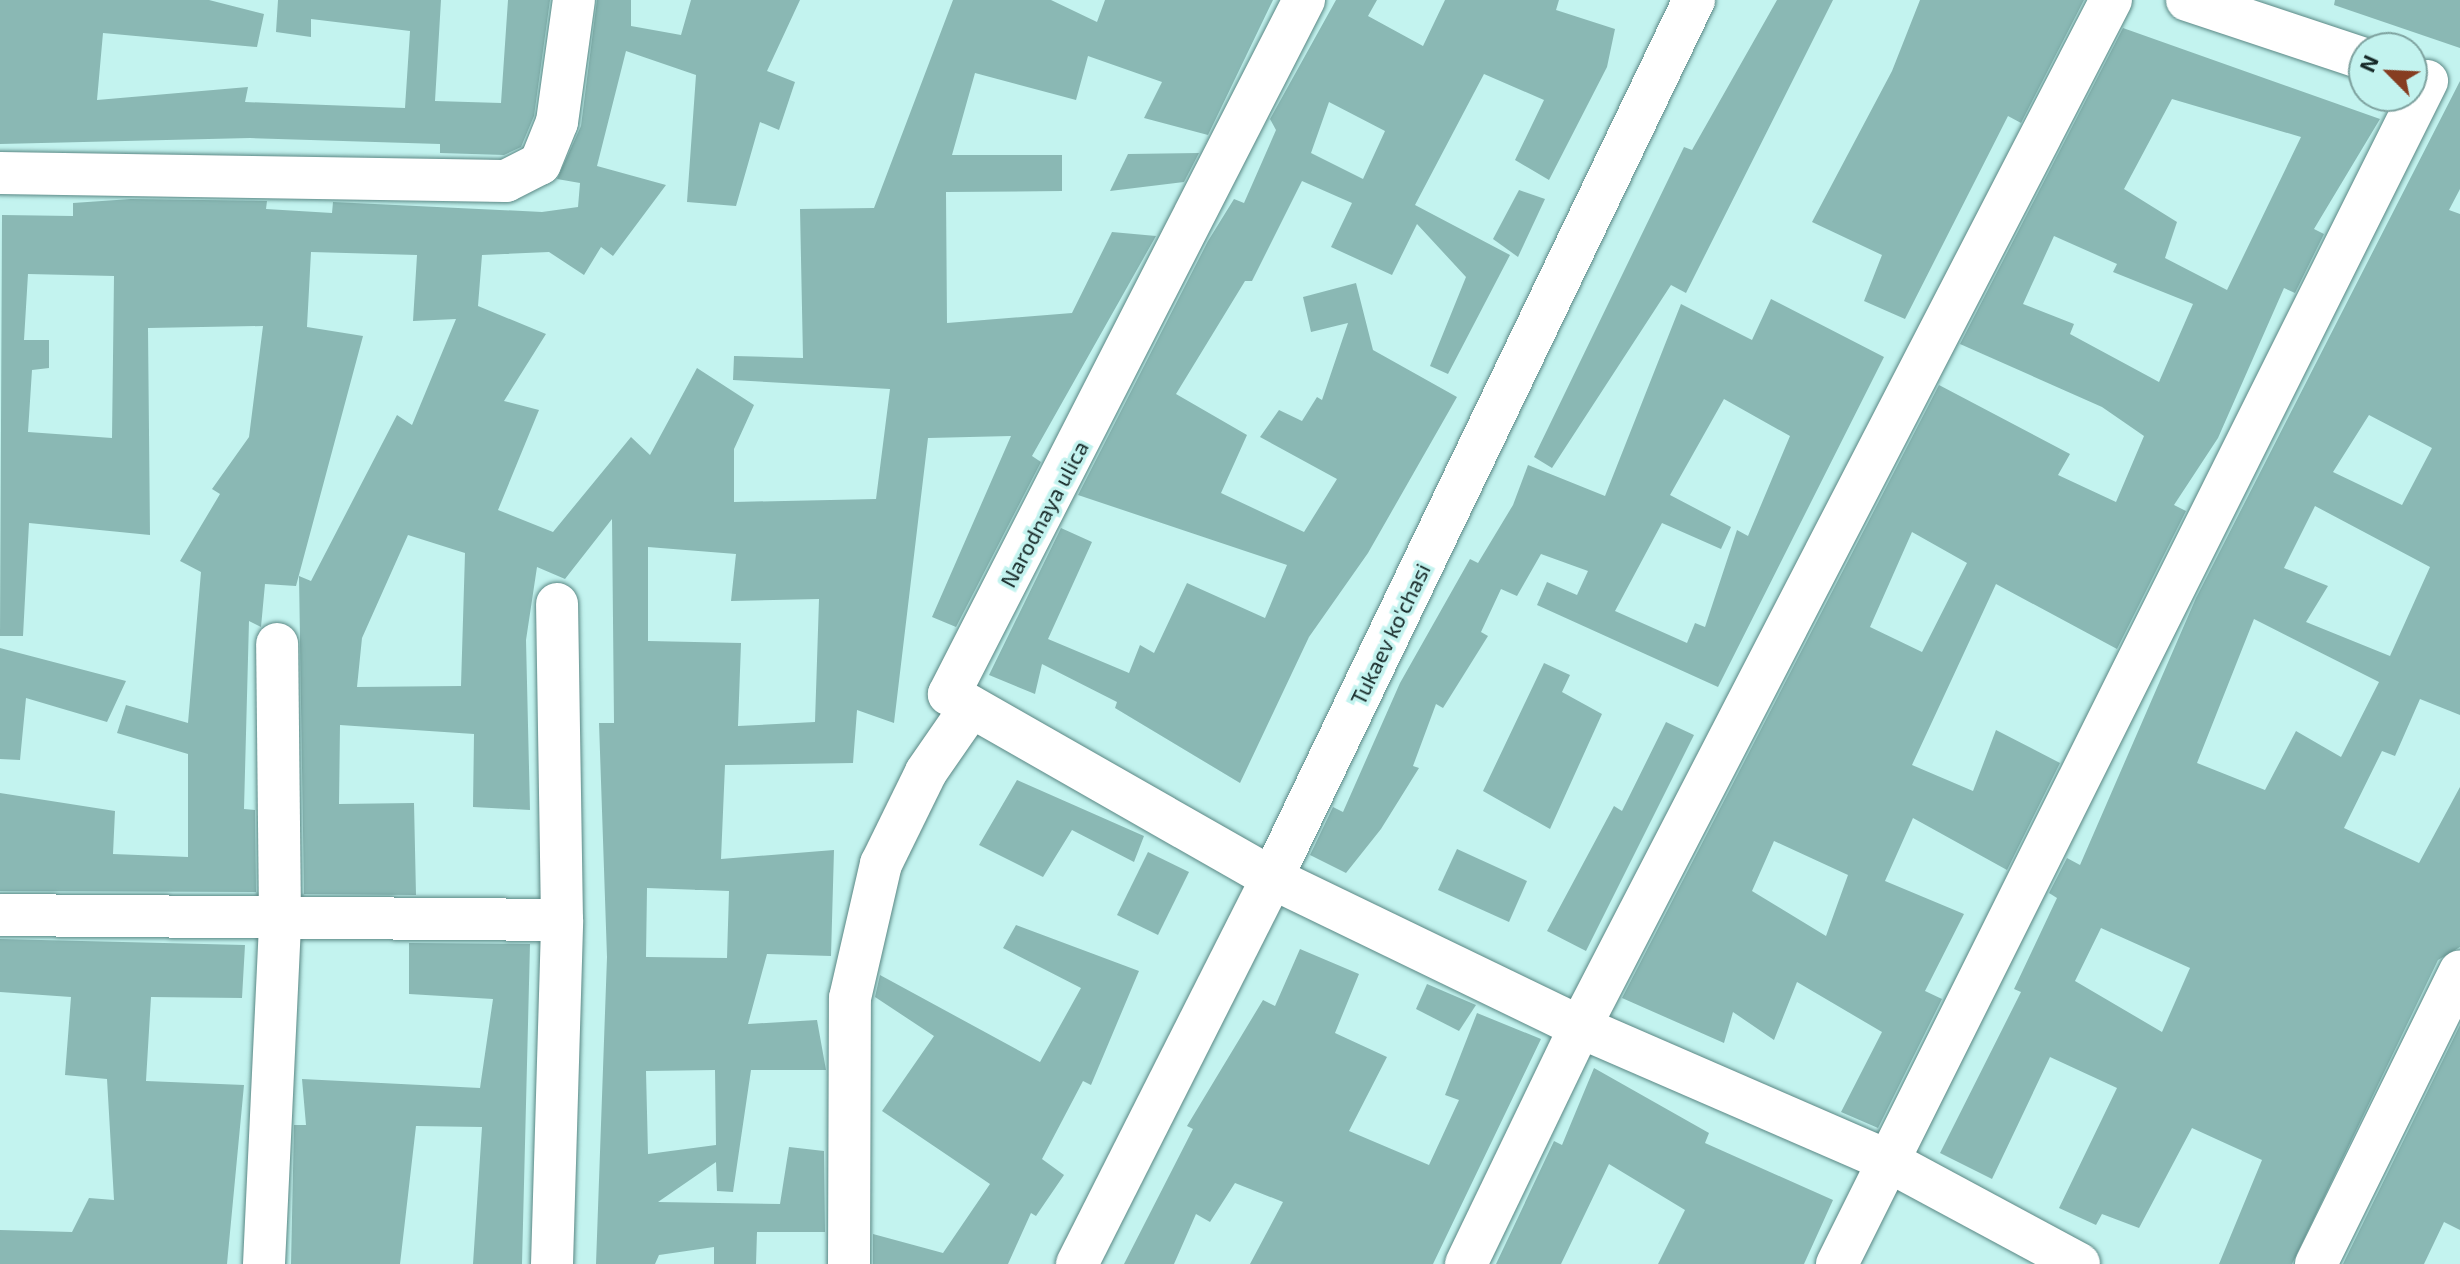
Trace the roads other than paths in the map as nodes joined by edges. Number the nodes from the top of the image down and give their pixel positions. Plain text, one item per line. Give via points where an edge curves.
1 (574, 0) edge
2 (1304, 0) edge
3 (1694, 0) edge
4 (2111, 0) edge
5 (2187, 0) edge
6 (2348, 54) edge
7 (2433, 83) edge
8 (0, 173) edge
9 (557, 604) dead end
10 (277, 644) dead end
11 (971, 707) junction
12 (1272, 878) junction
13 (0, 915) edge
14 (280, 919) junction
15 (562, 920) junction
16 (2460, 971) edge
17 (1580, 1027) junction
18 (1888, 1161) junction
19 (264, 1264) edge
20 (552, 1264) edge
21 (849, 1264) edge
22 (1077, 1264) edge
23 (1466, 1264) edge
24 (1837, 1264) edge
25 (2079, 1264) edge
26 (2316, 1264) edge

1 - 8 street via 557,122 540,164 506,181
2 - 11 street, Narodnaya ulica via 949,694
3 - 12 street, Tukaev ko'chasi
4 - 17 street
5 - 6 street
7 - 18 street
9 - 15 street
10 - 14 street
11 - 12 street, Narodnaya ulica
11 - 21 street via 926,772 881,864 850,998
12 - 17 street, Narodnaya ulica
12 - 22 street, Tukaev ko'chasi
13 - 14 street
14 - 15 street
14 - 19 street
15 - 20 street
16 - 26 street
17 - 18 street, Narodnaya ulica
17 - 23 street
18 - 24 street
18 - 25 street, Narodnaya ulica

